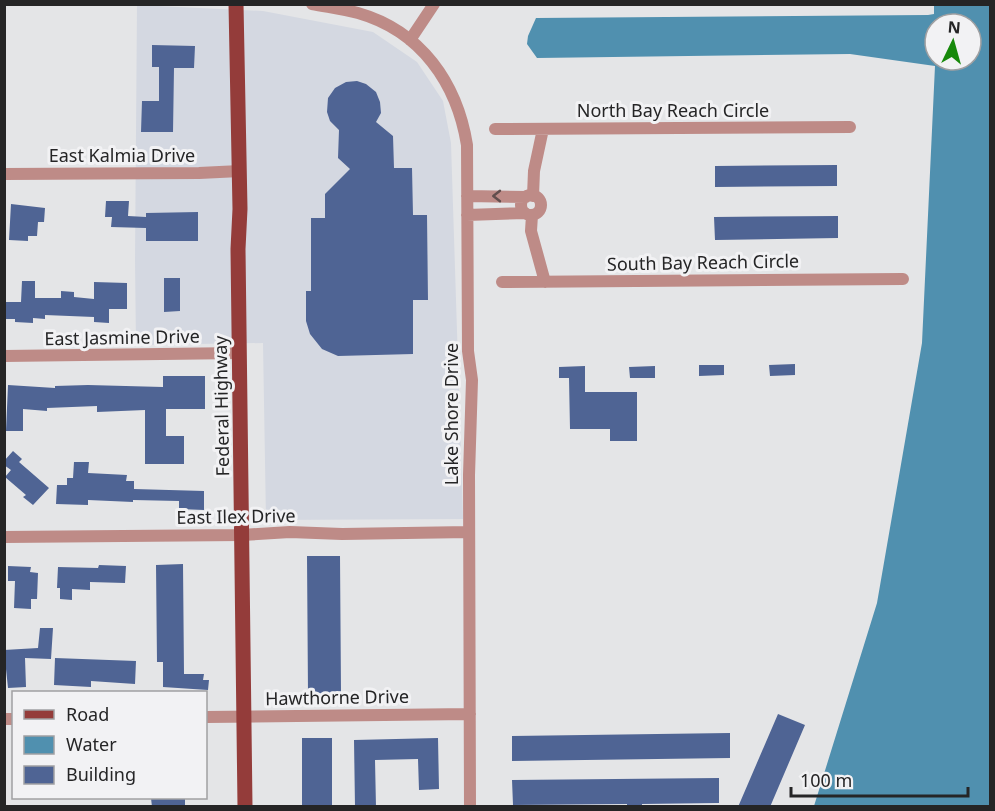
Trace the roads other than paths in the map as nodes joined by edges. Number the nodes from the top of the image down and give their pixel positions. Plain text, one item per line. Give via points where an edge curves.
1 (236, 4) edge
2 (312, 4) edge
3 (434, 4) edge
4 (410, 40) junction
5 (850, 127) dead end
6 (495, 129) dead end
7 (543, 129) junction
8 (240, 171) junction
9 (4, 174) edge
10 (467, 196) junction
11 (530, 196) junction
12 (528, 214) junction
13 (467, 215) junction
14 (903, 279) dead end
15 (502, 282) dead end
16 (544, 282) junction
17 (240, 353) junction
18 (4, 356) edge
19 (469, 532) junction
20 (242, 535) junction
21 (4, 537) edge
22 (470, 714) junction
23 (244, 716) junction
24 (207, 717) edge
25 (245, 807) edge
26 (470, 807) edge

1 - 8 main road, Federal Highway
2 - 4 street, Lake Shore Drive via 358,13
3 - 4 street
4 - 10 street, Lake Shore Drive via 438,69 458,105 467,145
5 - 7 street, North Bay Reach Circle
6 - 7 street, North Bay Reach Circle
7 - 11 street
8 - 9 street, East Kalmia Drive
8 - 17 main road, Federal Highway
11 -> 10 street
10 - 13 street, Lake Shore Drive
11 - 12 street via 540,206 537,213
12 - 13 street
12 - 16 street
13 - 19 street, Lake Shore Drive via 468,351 472,380
14 - 16 street, South Bay Reach Circle
15 - 16 street, South Bay Reach Circle
17 - 18 street, East Jasmine Drive
17 - 20 main road, Federal Highway
19 - 20 street, East Ilex Drive
19 - 22 street, Lake Shore Drive
20 - 21 street, East Ilex Drive
20 - 23 main road, Federal Highway
22 - 23 street, Hawthorne Drive
22 - 26 street, Lake Shore Drive
23 - 24 street, Hawthorne Drive
23 - 25 main road, Federal Highway

